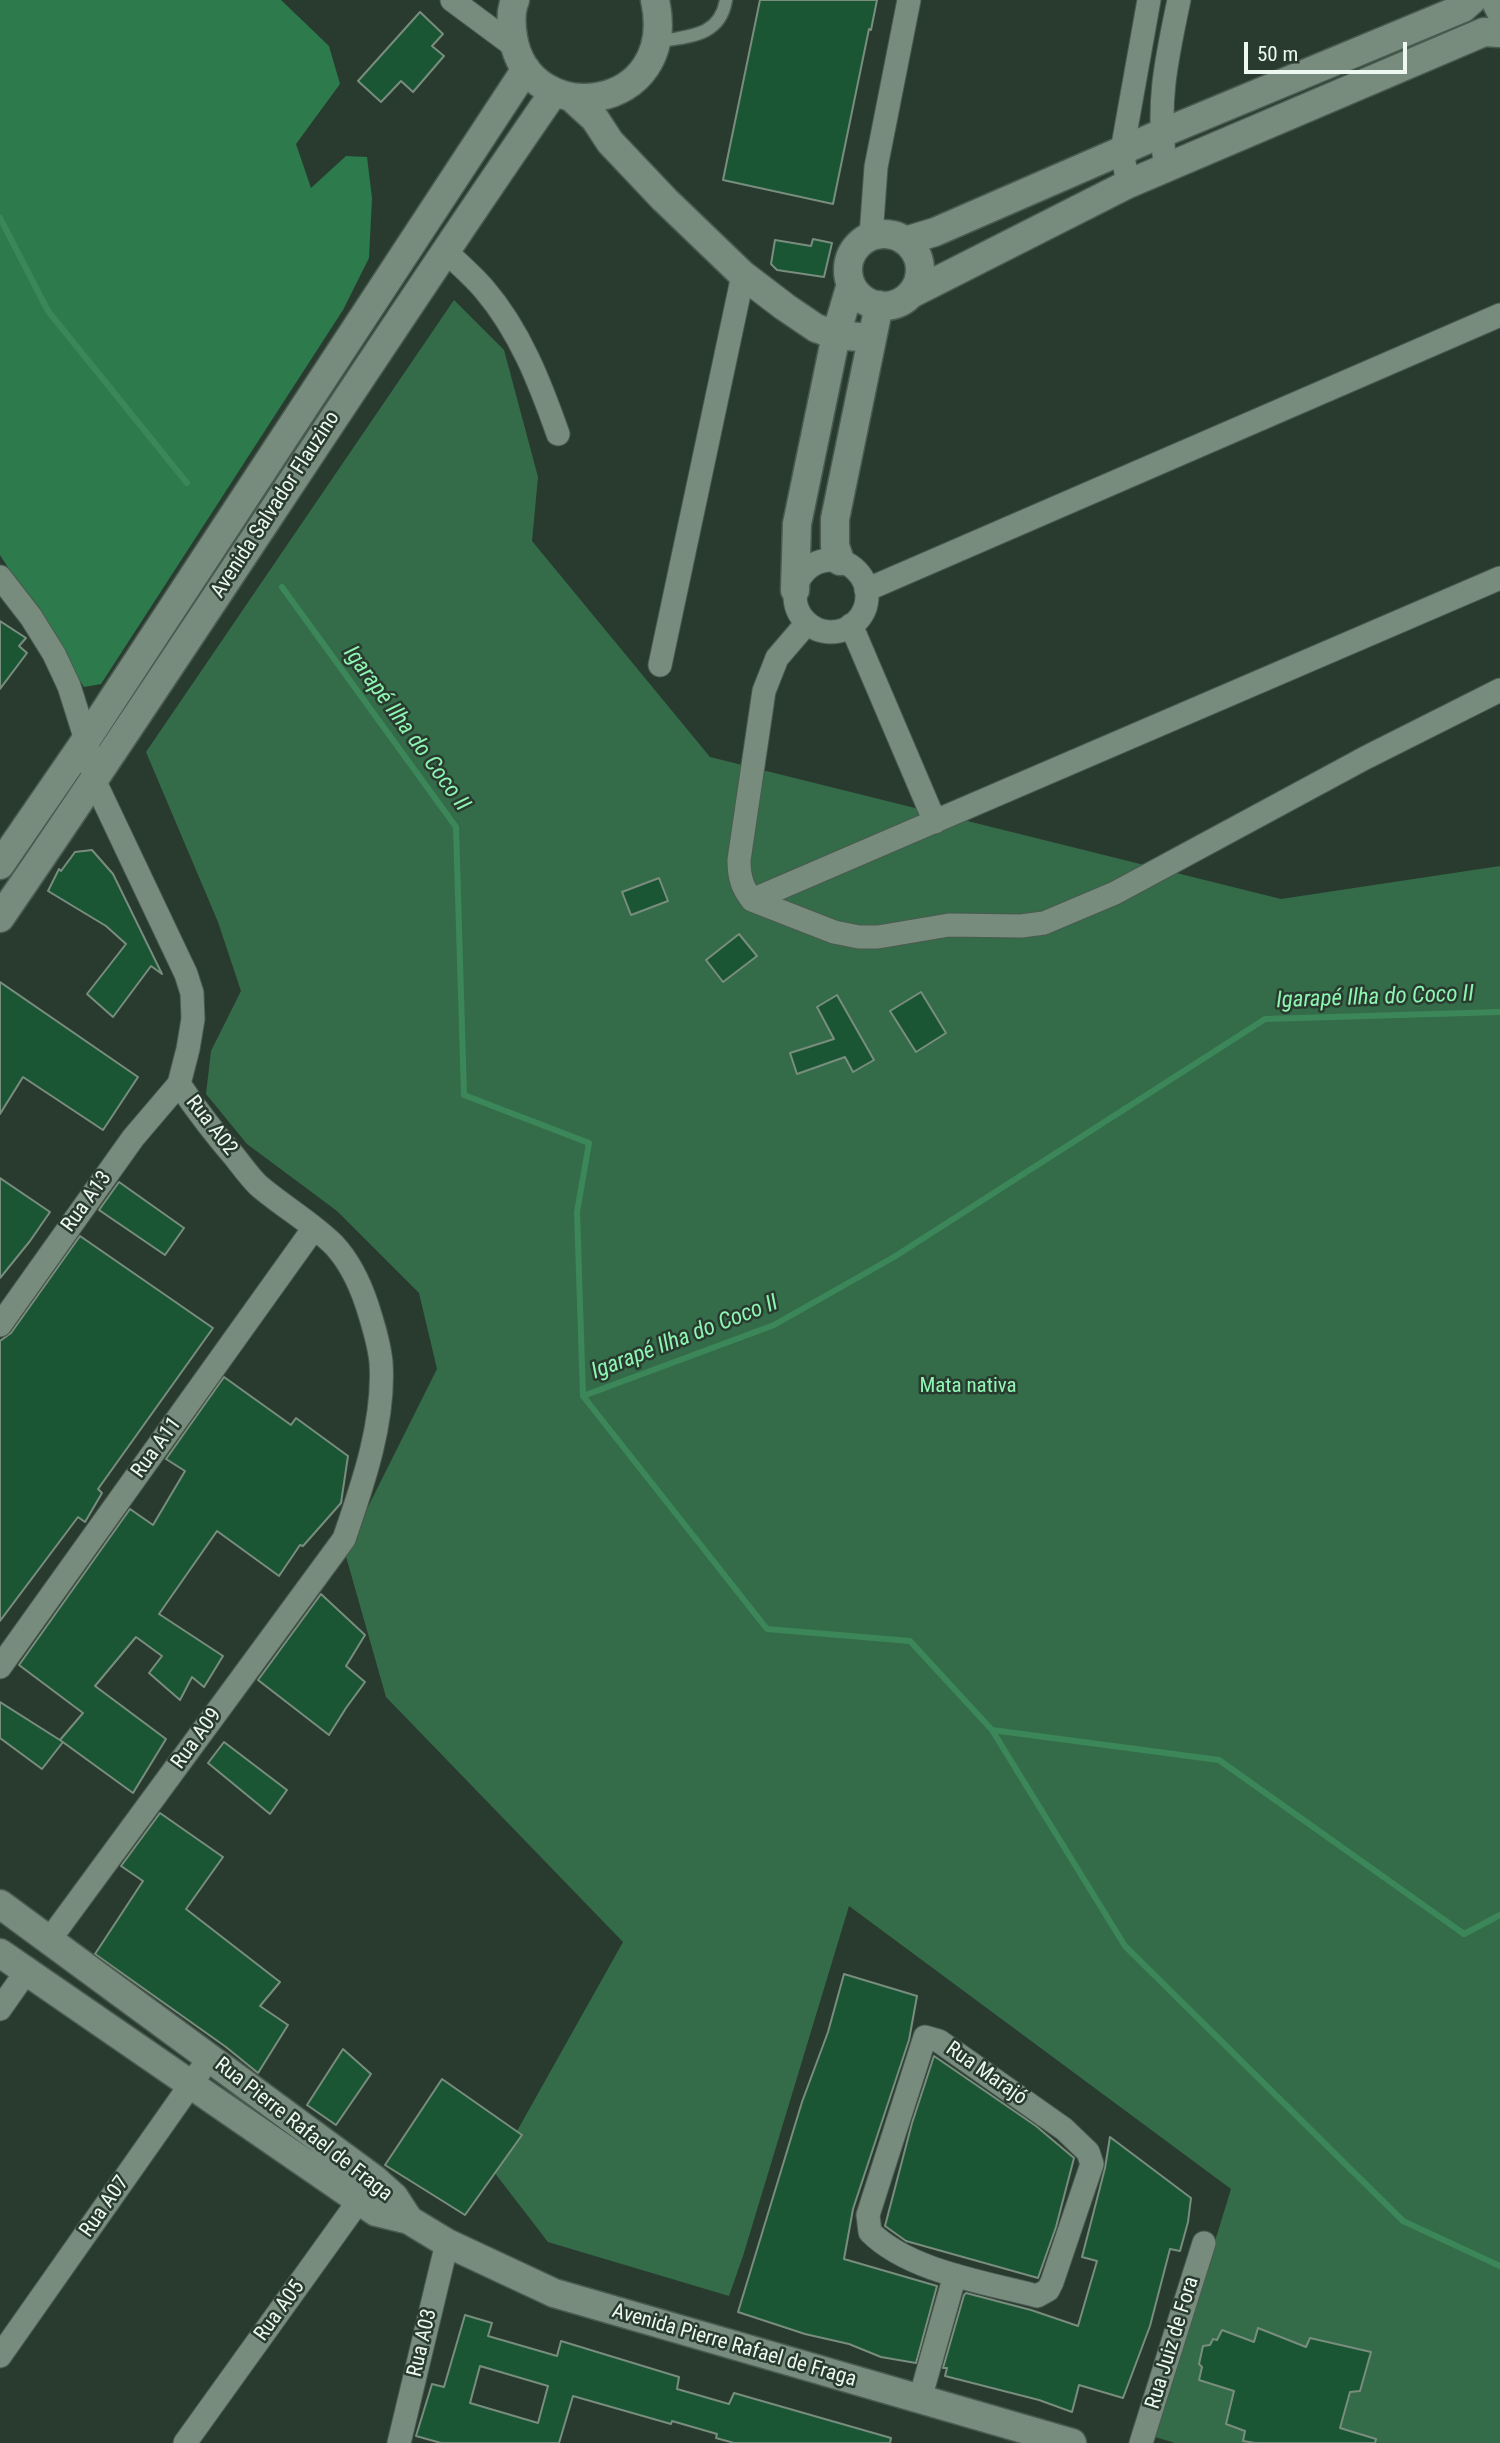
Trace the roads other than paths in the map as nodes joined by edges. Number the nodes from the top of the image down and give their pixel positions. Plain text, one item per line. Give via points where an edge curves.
1 (452, 0) edge
2 (515, 0) edge
3 (654, 0) edge
4 (726, 0) edge
5 (909, 0) edge
6 (1149, 0) edge
7 (1179, 0) edge
8 (1472, 0) edge
9 (1495, 0) edge
10 (1500, 10) edge
11 (1500, 33) edge
12 (657, 42) junction
13 (520, 58) junction
14 (563, 95) junction
15 (1160, 134) junction
16 (1122, 151) junction
17 (1166, 169) junction
18 (1128, 184) junction
19 (871, 236) junction
20 (905, 241) junction
21 (444, 250) junction
22 (743, 275) junction
23 (851, 284) junction
24 (911, 294) junction
25 (879, 305) junction
26 (1500, 315) edge
27 (836, 335) junction
28 (871, 338) junction
29 (558, 434) dead end
30 (840, 561) junction
31 (0, 577) edge
32 (1500, 578) edge
33 (795, 590) junction
34 (866, 590) junction
35 (807, 623) junction
36 (851, 625) junction
37 (660, 665) dead end
38 (1500, 690) edge
39 (86, 740) junction
40 (94, 780) junction
41 (935, 822) junction
42 (0, 865) edge
43 (752, 900) junction
44 (0, 918) edge
45 (179, 1084) junction
46 (314, 1228) junction
47 (0, 1325) edge
48 (344, 1539) joint
49 (0, 1667) edge
50 (0, 1904) edge
51 (50, 1939) junction
52 (0, 1953) edge
53 (26, 1972) junction
54 (0, 2009) edge
55 (210, 2057) junction
56 (192, 2084) junction
57 (366, 2190) junction
58 (409, 2220) joint
59 (447, 2242) junction
60 (1204, 2243) dead end
61 (955, 2275) junction
62 (0, 2356) edge
63 (920, 2399) junction
64 (185, 2443) edge
65 (399, 2443) edge
66 (1072, 2443) edge
67 (1141, 2443) edge

1 - 13 street
2 - 13 street via 511,26
3 - 12 street via 659,20
4 - 12 lane via 723,14 705,33
5 - 19 street via 876,167
6 - 16 street
7 - 15 street via 1162,86
8 - 15 street via 1463,8
9 - 10 street
11 - 17 street via 1484,32
12 - 14 street via 649,63 635,80 616,92 594,99
13 - 14 street via 538,82
13 - 39 street, Avenida Salvador Flauzino
14 - 21 street, Avenida Salvador Flauzino
14 - 22 street via 595,119 610,142 664,199
15 - 16 street
15 - 17 street
16 - 18 street
16 - 20 street
17 - 18 street
18 - 24 street
19 - 20 street via 883,234
19 - 23 street via 851,256
20 - 24 street via 920,272
21 - 29 street via 500,310 531,365
21 - 40 street, Avenida Salvador Flauzino
22 - 27 street via 806,321
22 - 37 street
23 - 25 street via 861,298
23 - 27 street
24 - 25 street via 901,302
25 - 28 street
26 - 34 street
27 - 28 street
27 - 33 street via 797,524
28 - 30 street via 835,519
30 - 33 street via 828,560 806,569
30 - 34 street via 858,572
31 - 39 street, Rua A02 via 54,654
32 - 41 street
33 - 35 street via 795,602
34 - 36 street via 864,610
35 - 36 street via 829,632
35 - 43 street via 777,658 764,691 739,860 742,886
36 - 41 street
38 - 43 street via 1115,893 1044,923 949,925 859,937
39 - 40 street, Rua A02
39 - 42 street, Avenida Salvador Flauzino
40 - 44 street, Avenida Salvador Flauzino
40 - 45 street, Rua A02 via 192,993 193,1019
41 - 43 street
45 - 46 street, Rua A02 via 257,1184
45 - 47 street, Rua A13 via 133,1138
46 - 48 street, Rua A02 via 345,1259 362,1290 381,1363 367,1475
46 - 49 street, Rua A11
48 - 51 street, Rua A09
50 - 51 street, Rua Pierre Rafael de Fraga
51 - 55 street, Rua Pierre Rafael de Fraga
52 - 53 street, Rua Pierre Rafael de Fraga
53 - 54 street
53 - 56 street, Rua Pierre Rafael de Fraga
55 - 56 street, Rua A07
55 - 57 street, Rua Pierre Rafael de Fraga
56 - 57 street, Rua Pierre Rafael de Fraga
56 - 62 street, Rua A07
57 - 58 street, Rua Pierre Rafael de Fraga via 394,2197
57 - 64 street, Rua A05
58 - 59 street, Avenida Pierre Rafael de Fraga
59 - 63 street, Avenida Pierre Rafael de Fraga via 554,2293
59 - 65 street, Rua A03
60 - 67 street, Rua Juiz de Fora
61 - 61 street, Rua Marajó via 1037,2296 1048,2290 1092,2164 1088,2152 1064,2129 939,2041 925,2037 868,2216 870,2232 897,2254
61 - 63 street
63 - 66 street, Avenida Pierre Rafael de Fraga

